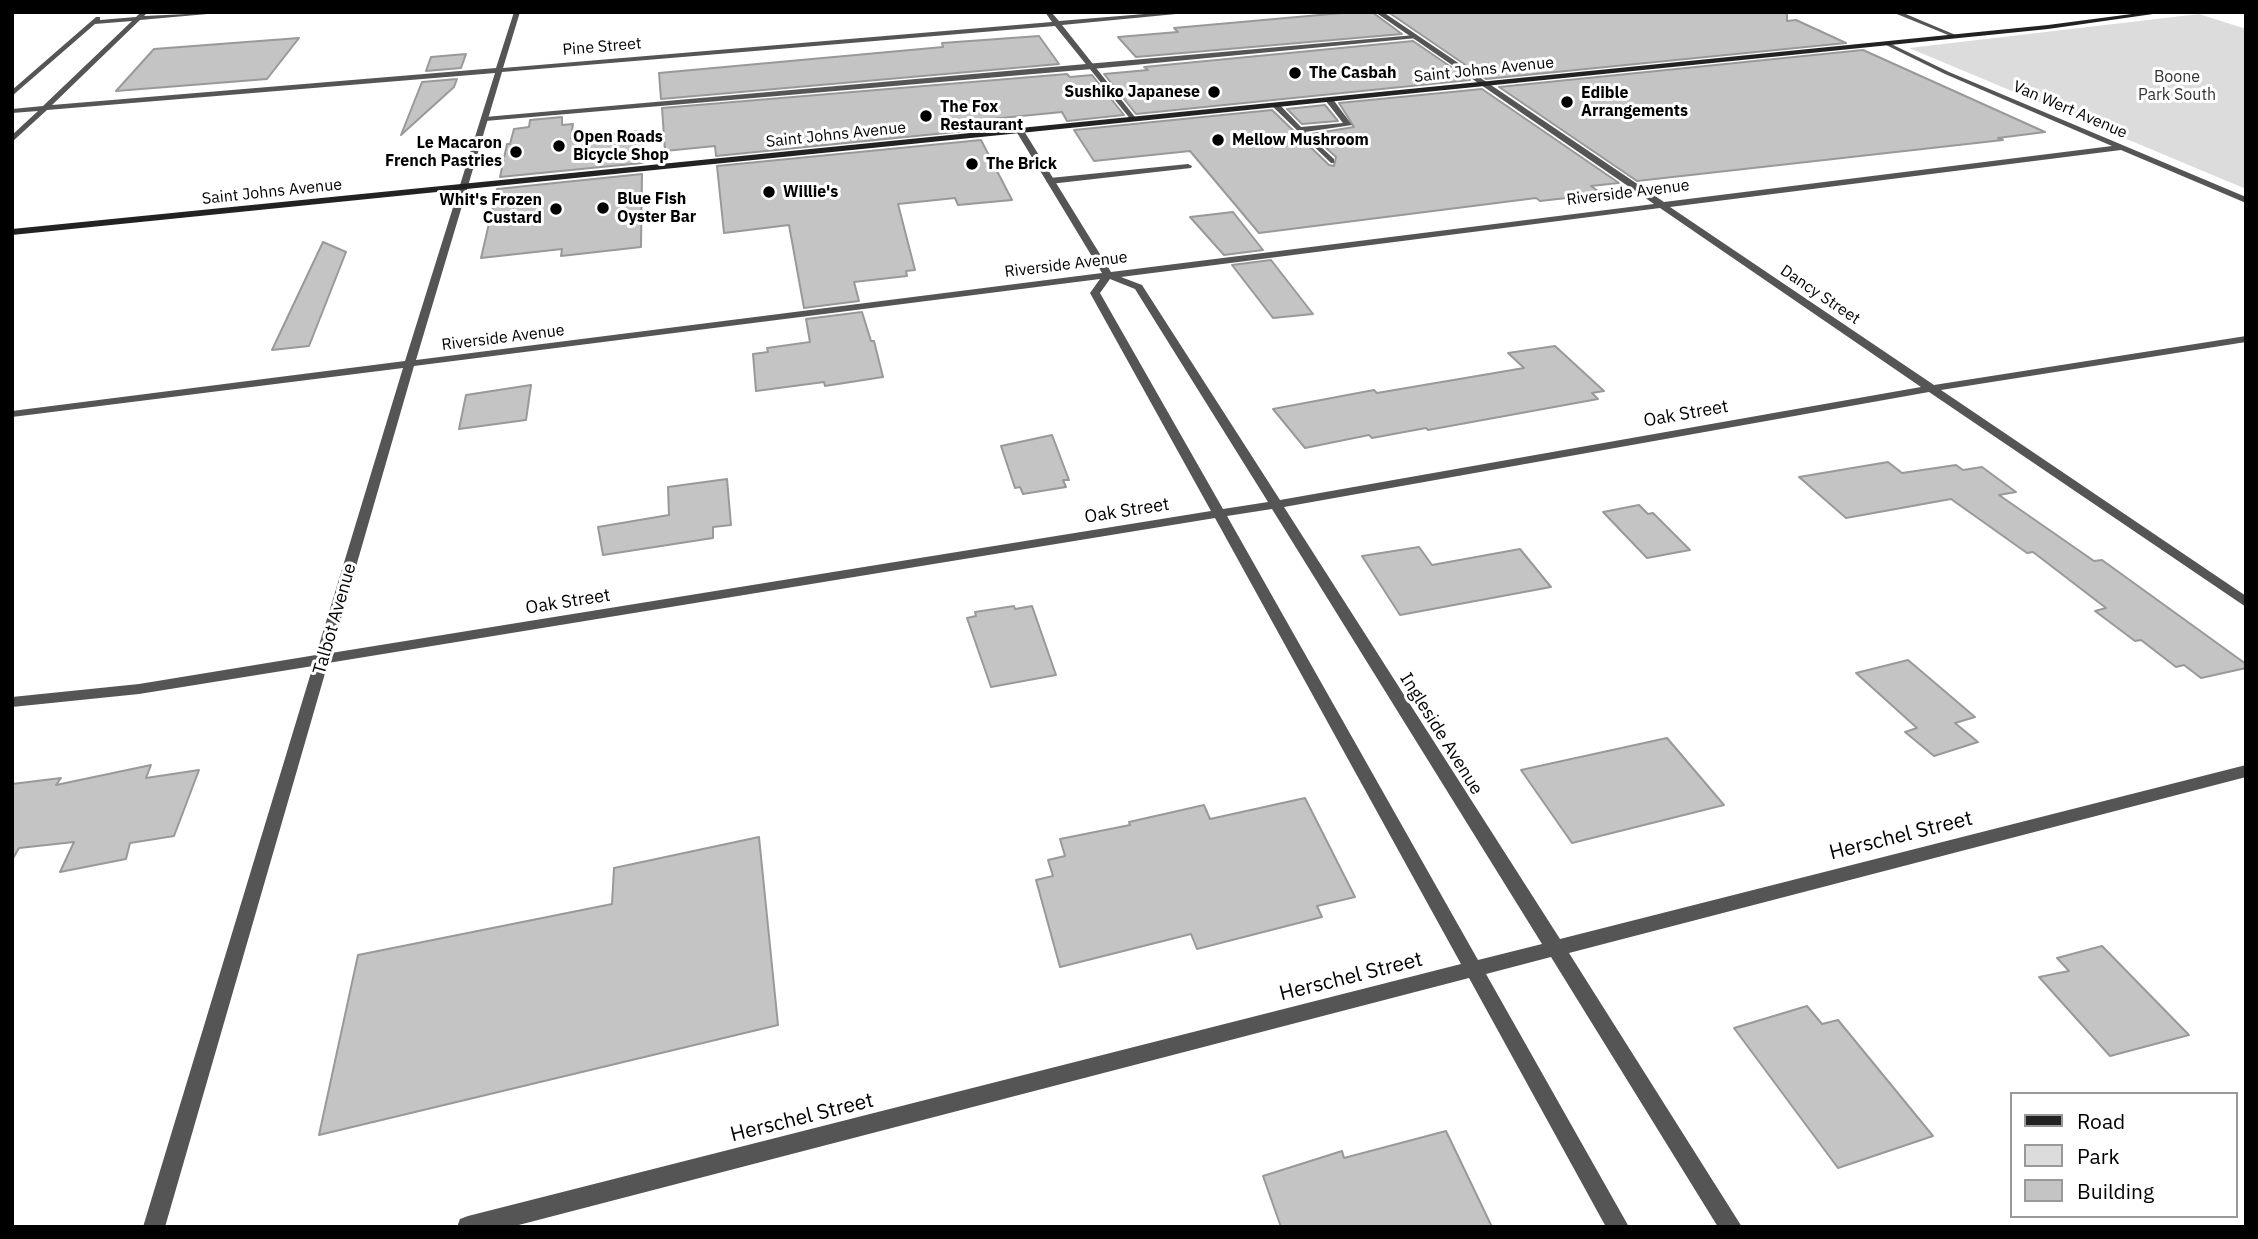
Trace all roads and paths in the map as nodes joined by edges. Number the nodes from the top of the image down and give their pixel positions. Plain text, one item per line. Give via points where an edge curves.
1 (105, 12) edge
2 (145, 12) edge
3 (227, 12) edge
4 (517, 12) edge
5 (1048, 12) edge
6 (1194, 12) edge
7 (1378, 12) edge
8 (1895, 12) edge
9 (2164, 12) edge
10 (138, 19) junction
11 (93, 22) junction
12 (1057, 24) junction
13 (1955, 36) junction
14 (1415, 37) junction
15 (1885, 43) junction
16 (1091, 66) junction
17 (499, 71) junction
18 (1484, 84) junction
19 (12, 94) edge
20 (1329, 100) junction
21 (1275, 105) junction
22 (46, 108) junction
23 (12, 111) edge
24 (636, 114) dead end
25 (1132, 119) junction
26 (483, 124) junction
27 (1299, 130) junction
28 (1020, 131) junction
29 (12, 140) edge
30 (2123, 147) junction
31 (1331, 160) dead end
32 (1188, 166) dead end
33 (1050, 181) junction
34 (465, 187) junction
35 (2246, 200) edge
36 (1659, 205) junction
37 (12, 232) edge
38 (1108, 275) junction
39 (2246, 339) edge
40 (411, 365) junction
41 (1930, 389) junction
42 (12, 414) edge
43 (1274, 505) junction
44 (1220, 514) junction
45 (2246, 603) edge
46 (324, 660) junction
47 (12, 702) edge
48 (2246, 771) edge
49 (1553, 949) junction
50 (1474, 969) junction
51 (154, 1227) edge
52 (468, 1227) edge
53 (1618, 1227) edge
54 (1731, 1227) edge

1 - 11 street
2 - 10 street
3 - 10 street
4 - 17 street, Talbot Avenue
5 - 12 street
6 - 12 street, Pine Street
7 - 14 street, Dancy Street
8 - 13 street
9 - 13 main road, Saint Johns Avenue
10 - 11 street
10 - 22 street
11 - 19 street
12 - 16 street
12 - 17 street, Pine Street
13 - 15 main road, Saint Johns Avenue
14 - 16 street
14 - 18 street, Dancy Street
15 - 18 main road, Saint Johns Avenue
15 - 30 street, Van Wert Avenue
16 - 25 street
16 - 26 street
17 - 22 street, Pine Street
17 - 26 street, Talbot Avenue
18 - 20 main road, Saint Johns Avenue
18 - 36 street, Dancy Street
20 - 21 main road, Saint Johns Avenue
20 - 27 street via 1348,125
21 - 25 main road, Saint Johns Avenue
21 - 27 street
22 - 23 street, Pine Street
22 - 29 street
24 - 26 street
25 - 28 main road, Saint Johns Avenue
26 - 34 street, Talbot Avenue
27 - 31 street
28 - 33 street
28 - 34 main road, Saint Johns Avenue
30 - 35 street, Van Wert Avenue
30 - 36 street, Riverside Avenue
32 - 33 street
33 - 38 street
34 - 37 main road, Saint Johns Avenue
34 - 40 street, Talbot Avenue
36 - 38 street, Riverside Avenue
36 - 41 street, Dancy Street
38 - 40 street, Riverside Avenue
38 - 43 street, Ingleside Avenue via 1139,288
38 - 44 street via 1095,293
39 - 41 street, Oak Street
40 - 42 street, Riverside Avenue
40 - 46 street, Talbot Avenue
41 - 43 street, Oak Street
41 - 45 street, Dancy Street
43 - 44 street, Oak Street
43 - 49 street, Ingleside Avenue
44 - 46 street, Oak Street
44 - 50 street
46 - 47 street, Oak Street via 139,689
46 - 51 street, Talbot Avenue
48 - 49 street, Herschel Street
49 - 50 street, Herschel Street
49 - 54 street, Ingleside Avenue
50 - 52 street, Herschel Street
50 - 53 street

